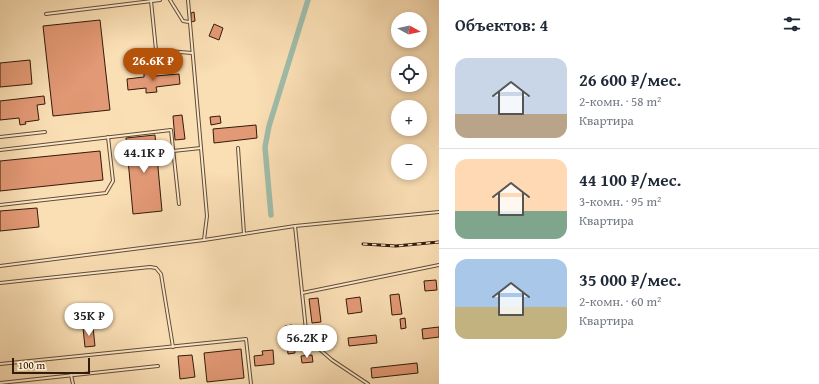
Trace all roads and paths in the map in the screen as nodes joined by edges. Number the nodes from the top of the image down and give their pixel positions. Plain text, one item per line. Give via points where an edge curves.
1 (160, 0) edge
2 (170, 0) edge
3 (188, 0) edge
4 (151, 1) junction
5 (46, 14) dead end
6 (189, 22) junction
7 (192, 53) junction
8 (45, 132) dead end
9 (0, 137) edge
10 (108, 137) junction
11 (201, 148) junction
12 (238, 148) dead end
13 (0, 150) edge
14 (173, 151) junction
15 (179, 204) dead end
16 (0, 205) edge
17 (439, 212) edge
18 (295, 226) junction
19 (244, 234) junction
20 (204, 240) junction
21 (439, 265) edge
22 (0, 266) edge
23 (0, 283) edge
24 (302, 293) junction
25 (172, 347) junction
26 (0, 364) edge
27 (158, 366) dead end
28 (71, 375) junction
29 (0, 383) edge
30 (73, 384) edge
31 (251, 384) edge
32 (368, 384) edge

1 - 4 lane
2 - 6 lane via 183,21
3 - 6 lane
4 - 5 lane
4 - 7 lane via 156,50
6 - 7 lane
7 - 11 lane
8 - 9 lane
10 - 13 lane
10 - 14 lane via 171,130
10 - 16 lane via 113,181 106,193
11 - 14 lane
11 - 20 lane via 207,216
12 - 19 lane
14 - 15 lane
17 - 18 lane
18 - 19 lane
18 - 24 lane
19 - 20 lane
20 - 22 lane
21 - 24 lane
23 - 25 lane via 156,268 161,274
24 - 32 lane via 306,330 310,341 332,360
25 - 26 lane
25 - 31 lane via 246,339
27 - 28 lane
28 - 29 lane
28 - 30 lane

